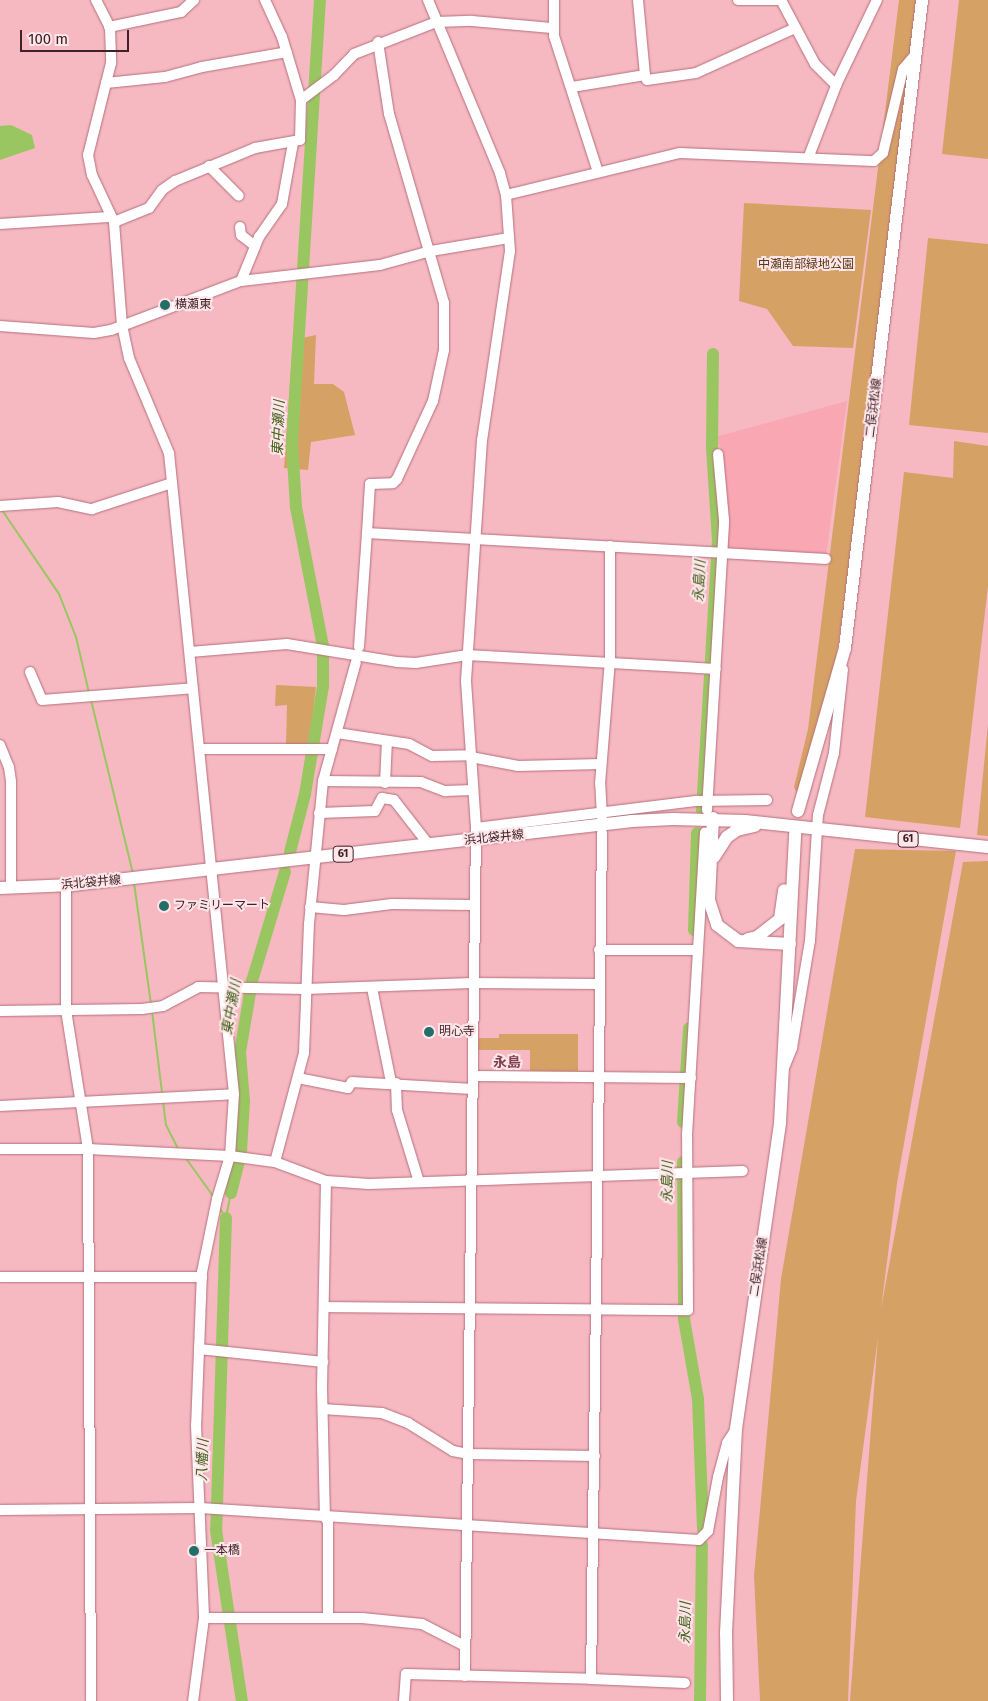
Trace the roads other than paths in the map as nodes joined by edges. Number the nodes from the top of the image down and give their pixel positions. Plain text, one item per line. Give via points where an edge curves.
1 (96, 0) edge
2 (194, 0) edge
3 (265, 0) edge
4 (428, 0) edge
5 (554, 0) edge
6 (638, 0) edge
7 (738, 0) edge
8 (781, 0) edge
9 (878, 0) edge
10 (922, 0) edge
11 (436, 22) junction
12 (109, 27) junction
13 (552, 28) junction
14 (796, 28) junction
15 (378, 42) junction
16 (287, 52) junction
17 (916, 53) junction
18 (645, 75) junction
19 (106, 83) junction
20 (836, 86) junction
21 (572, 87) junction
22 (301, 100) junction
23 (293, 143) junction
24 (808, 156) junction
25 (209, 166) junction
26 (598, 172) junction
27 (506, 194) junction
28 (239, 196) dead end
29 (112, 220) junction
30 (0, 224) edge
31 (240, 227) dead end
32 (509, 238) junction
33 (255, 246) junction
34 (431, 251) junction
35 (240, 281) junction
36 (122, 325) junction
37 (0, 326) edge
38 (718, 454) dead end
39 (172, 483) junction
40 (2, 506) edge
41 (367, 534) junction
42 (475, 538) junction
43 (610, 546) junction
44 (719, 553) junction
45 (826, 559) dead end
46 (359, 646) dead end
47 (190, 652) junction
48 (467, 655) junction
49 (844, 658) junction
50 (610, 661) junction
51 (356, 662) dead end
52 (712, 669) junction
53 (30, 672) dead end
54 (193, 688) junction
55 (337, 733) junction
56 (387, 741) junction
57 (0, 745) edge
58 (200, 749) junction
59 (332, 749) junction
60 (471, 756) junction
61 (601, 764) junction
62 (323, 780) junction
63 (385, 783) junction
64 (473, 790) junction
65 (766, 800) dead end
66 (706, 806) junction
67 (798, 811) dead end
68 (320, 813) junction
69 (602, 815) junction
70 (782, 826) junction
71 (822, 829) junction
72 (602, 832) dead end
73 (705, 833) dead end
74 (476, 834) junction
75 (795, 834) dead end
76 (429, 845) junction
77 (988, 847) edge
78 (314, 857) junction
79 (714, 858) junction
80 (211, 870) junction
81 (791, 882) junction
82 (66, 886) junction
83 (6, 888) edge
84 (473, 905) junction
85 (310, 907) junction
86 (738, 941) junction
87 (790, 944) junction
88 (599, 950) junction
89 (696, 950) junction
90 (472, 983) junction
91 (599, 984) junction
92 (223, 986) junction
93 (372, 988) junction
94 (305, 989) junction
95 (66, 1010) junction
96 (0, 1011) edge
97 (783, 1070) junction
98 (473, 1076) junction
99 (298, 1078) junction
100 (688, 1078) junction
101 (599, 1079) junction
102 (394, 1083) junction
103 (473, 1089) junction
104 (234, 1094) junction
105 (81, 1100) junction
106 (0, 1106) edge
107 (0, 1149) edge
108 (88, 1149) junction
109 (230, 1156) junction
110 (275, 1162) junction
111 (744, 1171) dead end
112 (685, 1173) junction
113 (598, 1176) junction
114 (326, 1181) junction
115 (472, 1181) junction
116 (419, 1182) junction
117 (202, 1276) junction
118 (0, 1277) edge
119 (89, 1277) junction
120 (324, 1307) junction
121 (470, 1308) junction
122 (597, 1309) junction
123 (199, 1348) junction
124 (323, 1362) junction
125 (323, 1409) junction
126 (736, 1429) junction
127 (469, 1454) junction
128 (595, 1456) junction
129 (204, 1509) junction
130 (0, 1510) edge
131 (90, 1510) junction
132 (325, 1517) junction
133 (469, 1524) junction
134 (594, 1532) junction
135 (328, 1617) junction
136 (204, 1618) junction
137 (465, 1646) junction
138 (465, 1676) junction
139 (591, 1679) junction
140 (685, 1684) dead end
141 (91, 1701) edge
142 (194, 1701) edge
143 (404, 1701) edge
144 (727, 1701) edge

1 - 12 street
2 - 12 street via 181,12
3 - 16 street
4 - 11 street
5 - 13 street
6 - 18 street
7 - 8 street
8 - 14 street
9 - 20 street
10 - 17 main road, 二俣浜松線
11 - 13 street via 472,21
11 - 15 street
11 - 27 street via 494,153
12 - 19 street via 111,62
13 - 21 street
14 - 18 street via 696,74 647,80
14 - 20 street via 815,64
15 - 22 street via 354,54
15 - 34 street via 389,114
16 - 19 street via 202,67 165,78
16 - 22 street
17 - 24 street via 903,69 880,158 869,162
17 - 49 main road, 二俣浜松線
18 - 21 street
19 - 29 street via 88,155
20 - 24 street
21 - 26 street
22 - 23 street via 303,134 298,142
23 - 25 street via 255,148
23 - 33 street via 282,204
24 - 26 street via 680,153
25 - 28 street
25 - 29 street via 162,190 141,213
26 - 27 street
27 - 32 street
29 - 30 street
29 - 36 street
31 - 33 street via 241,236
32 - 34 street
32 - 42 street via 510,252 482,440
33 - 35 street
34 - 35 street via 380,265
34 - 41 street via 444,303 440,379 397,479 370,484
35 - 36 street
36 - 37 street via 94,334
36 - 39 street via 129,358 163,435
38 - 44 street via 724,520
39 - 40 street via 92,509 58,502
39 - 47 street
41 - 42 street
41 - 46 street
42 - 43 street
42 - 48 street
43 - 44 street
43 - 50 street
44 - 45 street
44 - 52 street
47 - 48 street via 287,644 416,663
47 - 54 street
48 - 50 street
48 - 60 street
49 - 67 main road, 二俣浜松線
49 - 71 street via 834,753 818,815
50 - 52 street
50 - 61 street
51 - 55 street
52 - 66 street
53 - 54 street via 42,700
54 - 58 street
55 - 56 street
55 - 59 street
56 - 60 street via 409,744 432,756
56 - 63 street
57 - 83 street via 11,782
58 - 59 street
58 - 80 street
59 - 62 street
60 - 61 street via 518,766
60 - 64 street
61 - 69 street
62 - 63 street
62 - 68 street
63 - 64 street via 421,782 445,791
64 - 74 street
65 - 66 street
66 - 69 street
66 - 70 main road, 浜北袋井線 / 61
66 - 74 main road, 浜北袋井線 / 61 via 632,821
66 - 79 main road
68 - 76 street via 375,812 382,798 394,800
68 - 78 street
69 - 74 street
70 - 71 main road, 浜北袋井線 / 61
70 - 79 main road via 737,830 727,837
71 - 77 main road, 浜北袋井線 / 61
71 - 97 street via 810,942 792,1048
72 - 88 street
73 - 89 street
74 - 76 main road, 浜北袋井線 / 61
74 - 84 street
75 - 81 main road, 二俣浜松線
76 - 78 main road, 浜北袋井線 / 61
78 - 80 main road, 浜北袋井線 / 61
78 - 85 street
79 - 86 main road via 709,900 712,917 725,934
80 - 82 main road, 浜北袋井線 / 61
80 - 92 street
81 - 86 main road via 784,891 780,919 757,937
81 - 87 main road, 二俣浜松線
82 - 83 main road, 浜北袋井線 / 61
82 - 95 street
84 - 85 street via 392,904 344,910
84 - 90 street
85 - 94 street
86 - 87 main road
87 - 97 main road, 二俣浜松線
88 - 89 street
88 - 91 street
89 - 100 street
90 - 91 street
90 - 93 street
90 - 98 street
91 - 101 street
92 - 94 street
92 - 95 street via 198,986 151,1008
92 - 104 street
93 - 94 street
93 - 102 street
94 - 99 street via 304,1053
95 - 96 street
95 - 105 street
97 - 126 main road, 二俣浜松線 via 775,1164
98 - 101 street
98 - 103 street
99 - 102 street via 348,1088 352,1082
99 - 110 street
100 - 101 street
100 - 112 street
101 - 113 street
102 - 103 street
102 - 116 street via 396,1110
103 - 115 street
104 - 105 street
104 - 109 street
105 - 106 street
105 - 108 street
107 - 108 street
108 - 109 street
108 - 119 street
109 - 110 street
109 - 117 street via 216,1203
110 - 114 street
111 - 112 street
112 - 113 street
112 - 122 street via 684,1311
113 - 115 street
113 - 122 street
114 - 116 street via 369,1184
114 - 120 street
115 - 116 street
115 - 121 street
117 - 119 street
117 - 123 street
118 - 119 street
119 - 131 street
120 - 121 street
120 - 124 street
121 - 122 street
121 - 127 street
122 - 128 street
123 - 124 street
123 - 129 street via 196,1425
124 - 125 street
125 - 127 street via 382,1413 408,1423 453,1451
125 - 132 street
126 - 134 street via 727,1443 705,1536 689,1540
126 - 144 main road, 二俣浜松線 via 726,1633
127 - 128 street
127 - 133 street
128 - 134 street
129 - 131 street
129 - 132 street
129 - 136 street
130 - 131 street
131 - 141 street
132 - 133 street
132 - 135 street via 328,1522
133 - 134 street
133 - 137 street
134 - 139 street
135 - 136 street
135 - 137 street via 422,1624
136 - 142 street
137 - 138 street
138 - 139 street
138 - 143 street via 406,1674
139 - 140 street

